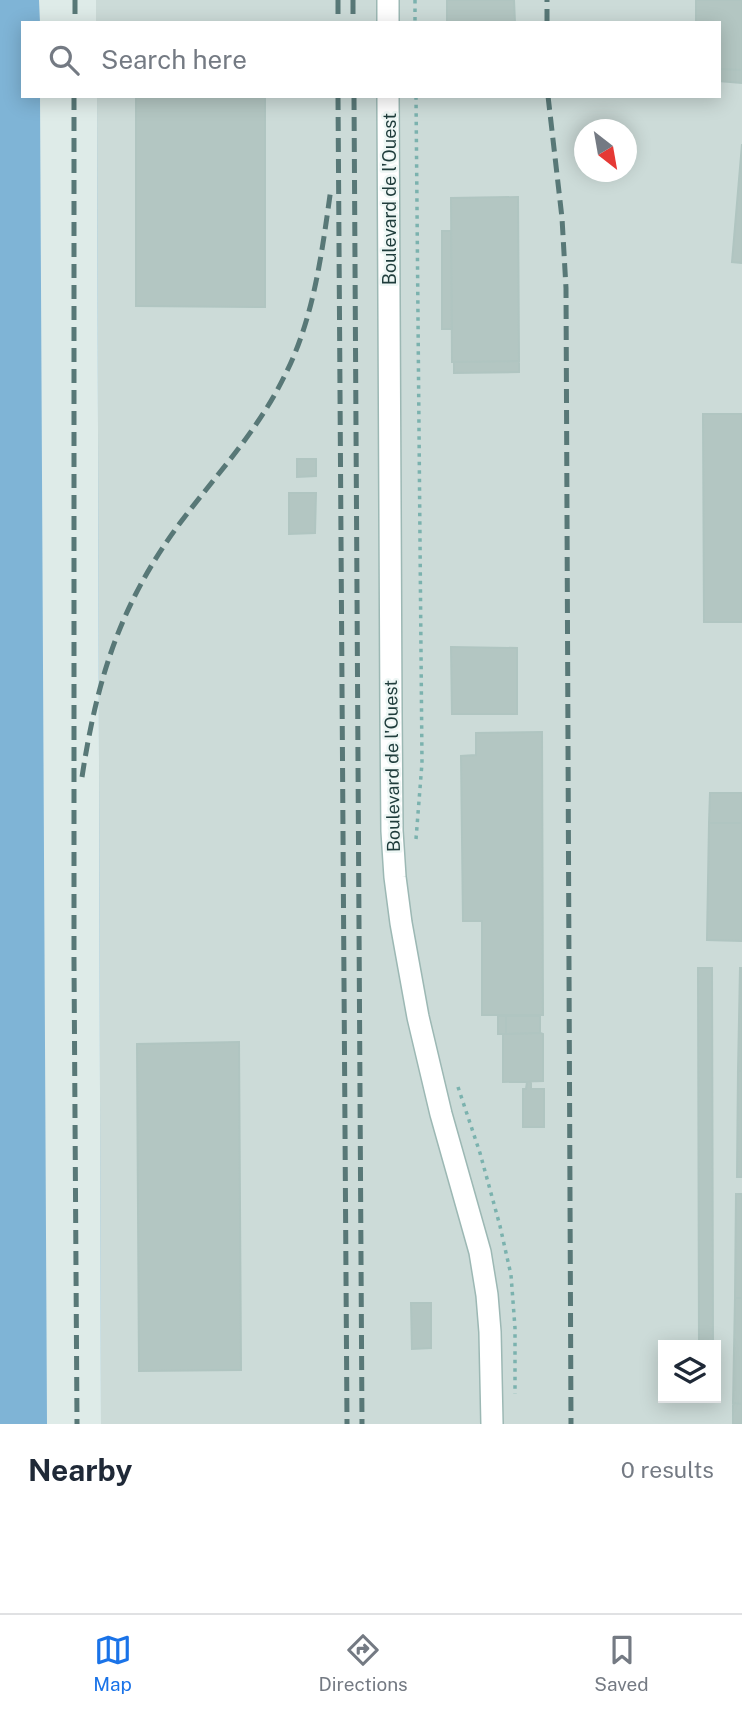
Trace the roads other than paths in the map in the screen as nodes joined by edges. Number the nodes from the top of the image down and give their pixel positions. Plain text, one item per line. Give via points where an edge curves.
1 (388, 0) edge
2 (388, 21) edge
3 (388, 98) edge
4 (492, 1424) edge

1 - 2 main road
3 - 4 main road, Boulevard de l'Ouest via 395,877 418,1017 480,1252 490,1332

